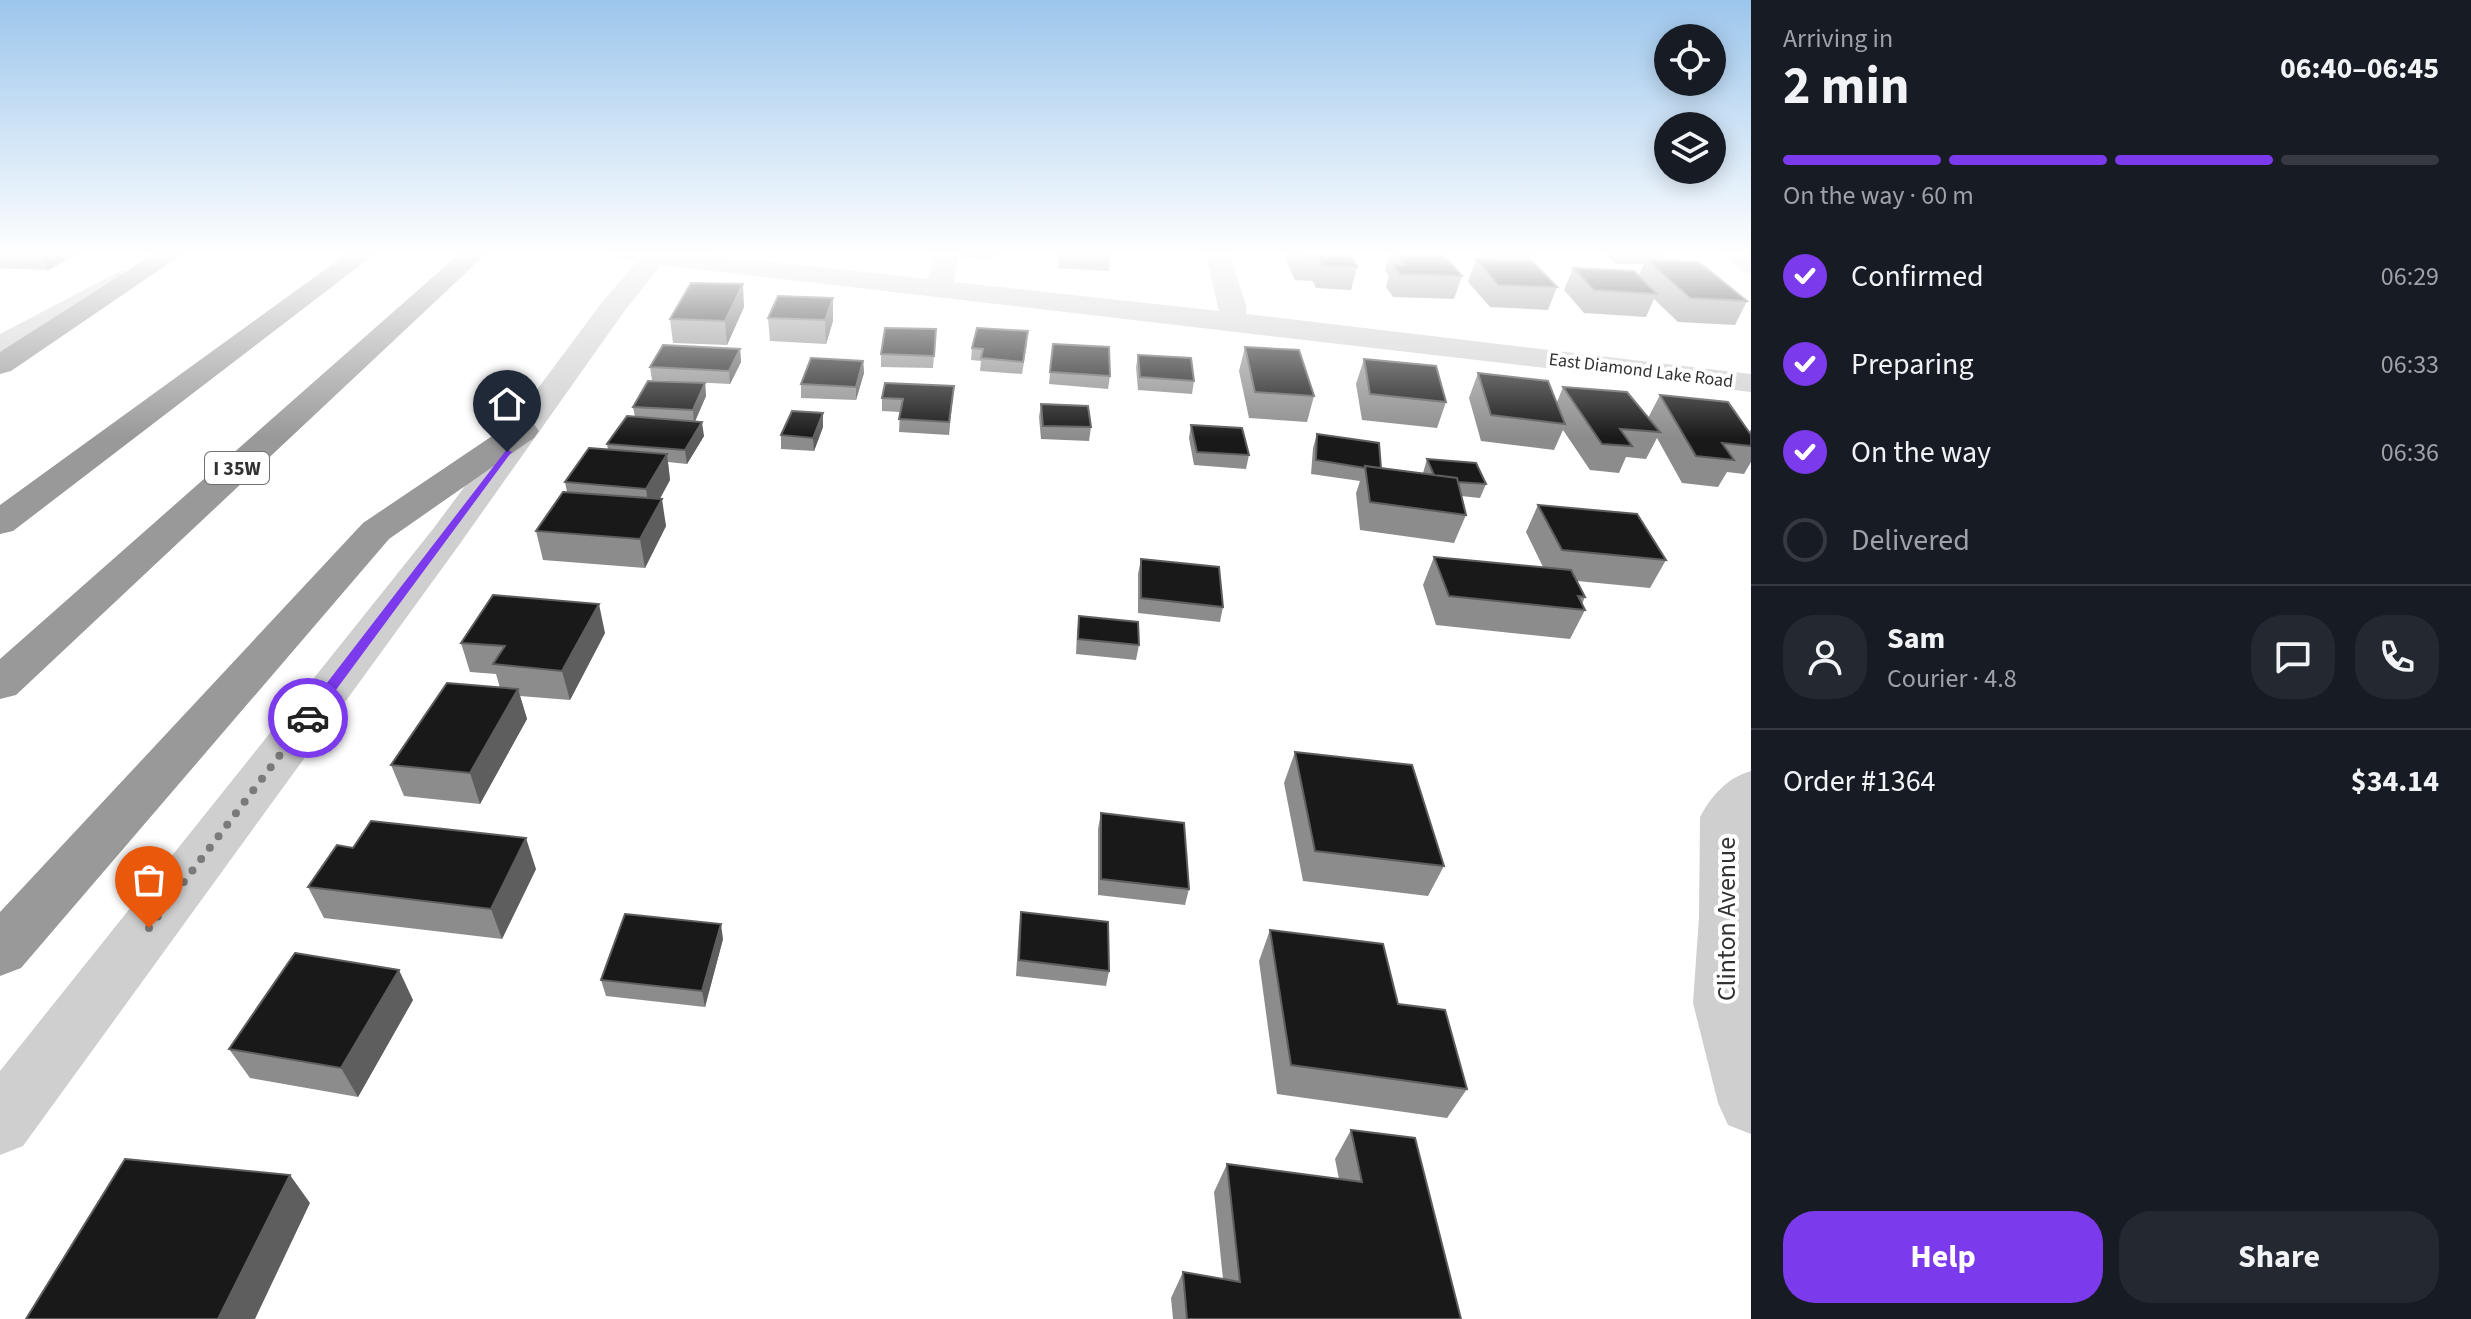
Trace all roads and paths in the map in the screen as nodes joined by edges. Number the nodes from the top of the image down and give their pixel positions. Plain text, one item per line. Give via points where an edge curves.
1 (57, 315) edge
2 (76, 315) edge
3 (281, 315) edge
4 (407, 315) edge
5 (607, 315) edge
6 (1173, 315) edge
7 (1232, 315) edge
8 (1232, 321) junction
9 (0, 346) edge
10 (0, 365) edge
11 (1751, 383) edge
12 (522, 431) junction
13 (0, 523) edge
14 (0, 684) edge
15 (1751, 789) edge
16 (0, 951) edge
17 (1751, 1103) edge
18 (0, 1123) edge

1 - 9 street
2 - 10 highway
3 - 13 highway
4 - 14 highway, I 35W
5 - 12 street
6 - 8 street, East Diamond Lake Road
7 - 8 street
8 - 11 street, East Diamond Lake Road
12 - 16 highway via 376,531
12 - 18 street
15 - 17 street, Clinton Avenue via 1726,817 1723,1003

